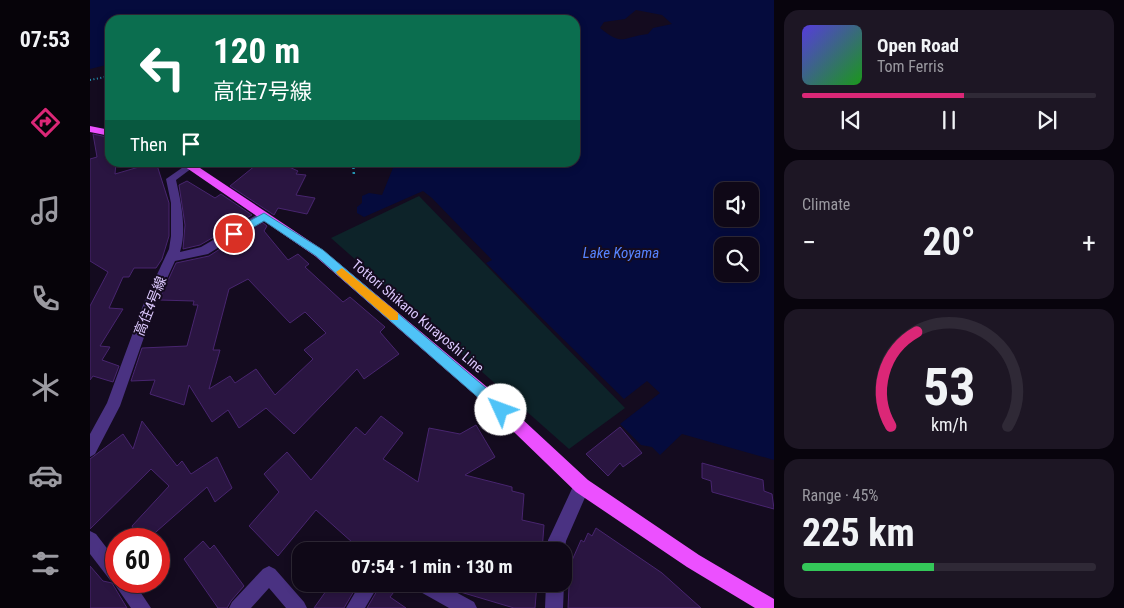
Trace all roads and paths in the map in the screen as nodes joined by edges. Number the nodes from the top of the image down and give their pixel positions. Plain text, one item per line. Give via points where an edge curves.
1 (105, 77) edge
2 (90, 80) edge
3 (90, 129) edge
4 (105, 132) edge
5 (183, 167) edge
6 (190, 167) edge
7 (354, 167) edge
8 (354, 176) dead end
9 (264, 216) junction
10 (170, 258) junction
11 (90, 449) edge
12 (582, 486) junction
13 (90, 540) edge
14 (557, 542) edge
15 (105, 560) edge
16 (365, 592) edge
17 (438, 592) edge
18 (555, 592) edge
19 (131, 593) edge
20 (142, 608) edge
21 (238, 608) edge
22 (298, 608) edge
23 (355, 608) edge
24 (468, 608) edge
25 (554, 608) edge
26 (772, 608) edge

1 - 2 path
3 - 4 main road
5 - 10 street, 高住4号線 via 171,179 177,236
6 - 9 main road, Tottori Shikano Kurayoshi Line
7 - 8 path
9 - 10 street via 204,251
9 - 12 main road, Tottori Shikano Kurayoshi Line via 334,266 488,397
10 - 11 street, 高住4号線 via 151,300 113,406
12 - 14 street
12 - 26 main road, Tottori Shikano Kurayoshi Line via 693,562
13 - 15 street
16 - 23 street
17 - 24 street
18 - 25 street
19 - 20 street
21 - 22 street via 269,575

